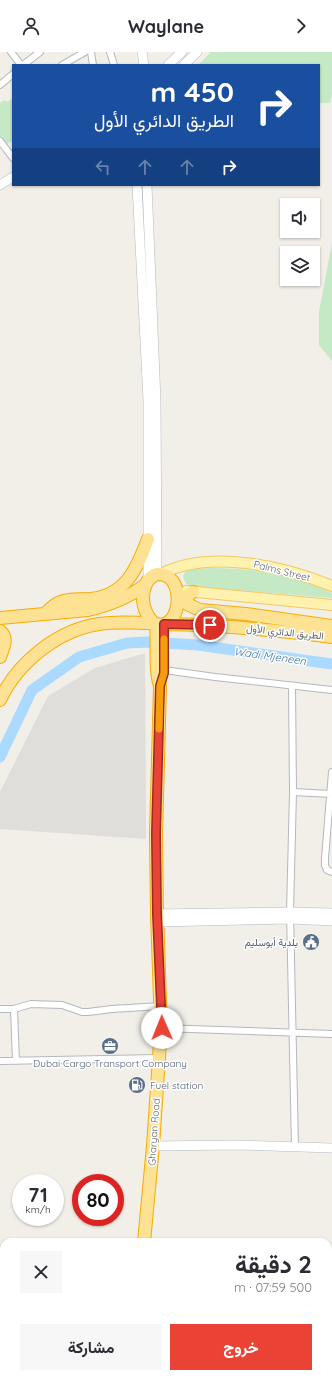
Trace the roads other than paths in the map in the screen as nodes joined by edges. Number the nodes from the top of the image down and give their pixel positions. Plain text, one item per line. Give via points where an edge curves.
1 (11, 52) edge
2 (40, 52) edge
3 (85, 52) edge
4 (91, 52) edge
5 (110, 52) edge
6 (182, 52) edge
7 (197, 52) edge
8 (21, 64) edge
9 (23, 64) edge
10 (64, 64) edge
11 (93, 64) edge
12 (114, 64) edge
13 (169, 64) edge
14 (185, 64) edge
15 (12, 75) edge
16 (0, 85) edge
17 (0, 141) edge
18 (12, 157) edge
19 (12, 178) edge
20 (12, 184) edge
21 (0, 185) edge
22 (137, 186) edge
23 (147, 186) edge
24 (0, 190) edge
25 (148, 539) junction
26 (153, 578) junction
27 (332, 586) edge
28 (177, 592) junction
29 (193, 592) junction
30 (187, 604) junction
31 (332, 605) edge
32 (45, 614) junction
33 (0, 618) edge
34 (332, 626) edge
35 (160, 627) junction
36 (0, 631) edge
37 (332, 637) edge
38 (161, 655) junction
39 (0, 657) edge
40 (164, 670) junction
41 (160, 686) junction
42 (292, 686) junction
43 (332, 690) edge
44 (0, 700) edge
45 (332, 772) edge
46 (293, 792) junction
47 (331, 794) edge
48 (332, 872) edge
49 (332, 913) edge
50 (291, 916) junction
51 (158, 918) junction
52 (332, 921) edge
53 (161, 1006) junction
54 (0, 1009) edge
55 (14, 1009) junction
56 (162, 1028) junction
57 (292, 1033) junction
58 (332, 1034) edge
59 (159, 1058) junction
60 (0, 1061) edge
61 (16, 1061) junction
62 (153, 1146) junction
63 (295, 1147) junction
64 (332, 1148) edge
65 (144, 1238) edge

1 - 8 street
2 - 9 street
3 - 10 street
4 - 11 street
5 - 12 street
6 - 13 main road
7 - 14 main road
15 - 16 street
17 - 18 street
19 - 21 main road
20 - 24 main road
22 - 25 main road via 147,371
23 - 26 main road via 156,415
25 - 26 main road
25 - 32 highway via 134,572 119,588 100,597 58,602
26 - 27 main road, Palms Street via 191,563 239,562 289,571
26 - 28 highway via 170,578
26 - 32 highway via 129,596 105,606
26 - 35 highway via 144,597 144,608 148,616
28 - 29 main road
28 - 30 highway
28 - 35 highway via 176,612 171,620
29 - 30 highway via 188,595
29 - 31 main road
30 - 34 highway via 205,611
32 - 33 highway
35 - 37 highway, الطريق الدائري الأول via 210,625
35 - 38 highway, Gharyan Road
35 - 44 highway, الطريق الدائري الأول via 118,622 81,628 65,635 47,646 23,667
36 - 39 highway via 6,639
38 - 40 highway, Gharyan Road
38 - 41 highway, Gharyan Road via 156,674
40 - 41 highway, Gharyan Road
40 - 42 street
41 - 51 highway, Gharyan Road via 156,834
42 - 43 street
42 - 46 street
45 - 47 street
46 - 47 street
46 - 50 street
47 - 48 street via 325,865 327,870
49 - 50 main road
50 - 51 main road
50 - 52 main road
50 - 57 street
51 - 53 highway, Gharyan Road
53 - 55 street via 82,1012 62,1005 31,1004
53 - 56 highway, Gharyan Road
54 - 55 street
55 - 61 street
56 - 57 street
56 - 59 highway, Gharyan Road
57 - 58 street
57 - 63 street
59 - 61 street
59 - 62 highway, Gharyan Road
60 - 61 street
62 - 63 main road
62 - 65 highway, Gharyan Road
63 - 64 main road

